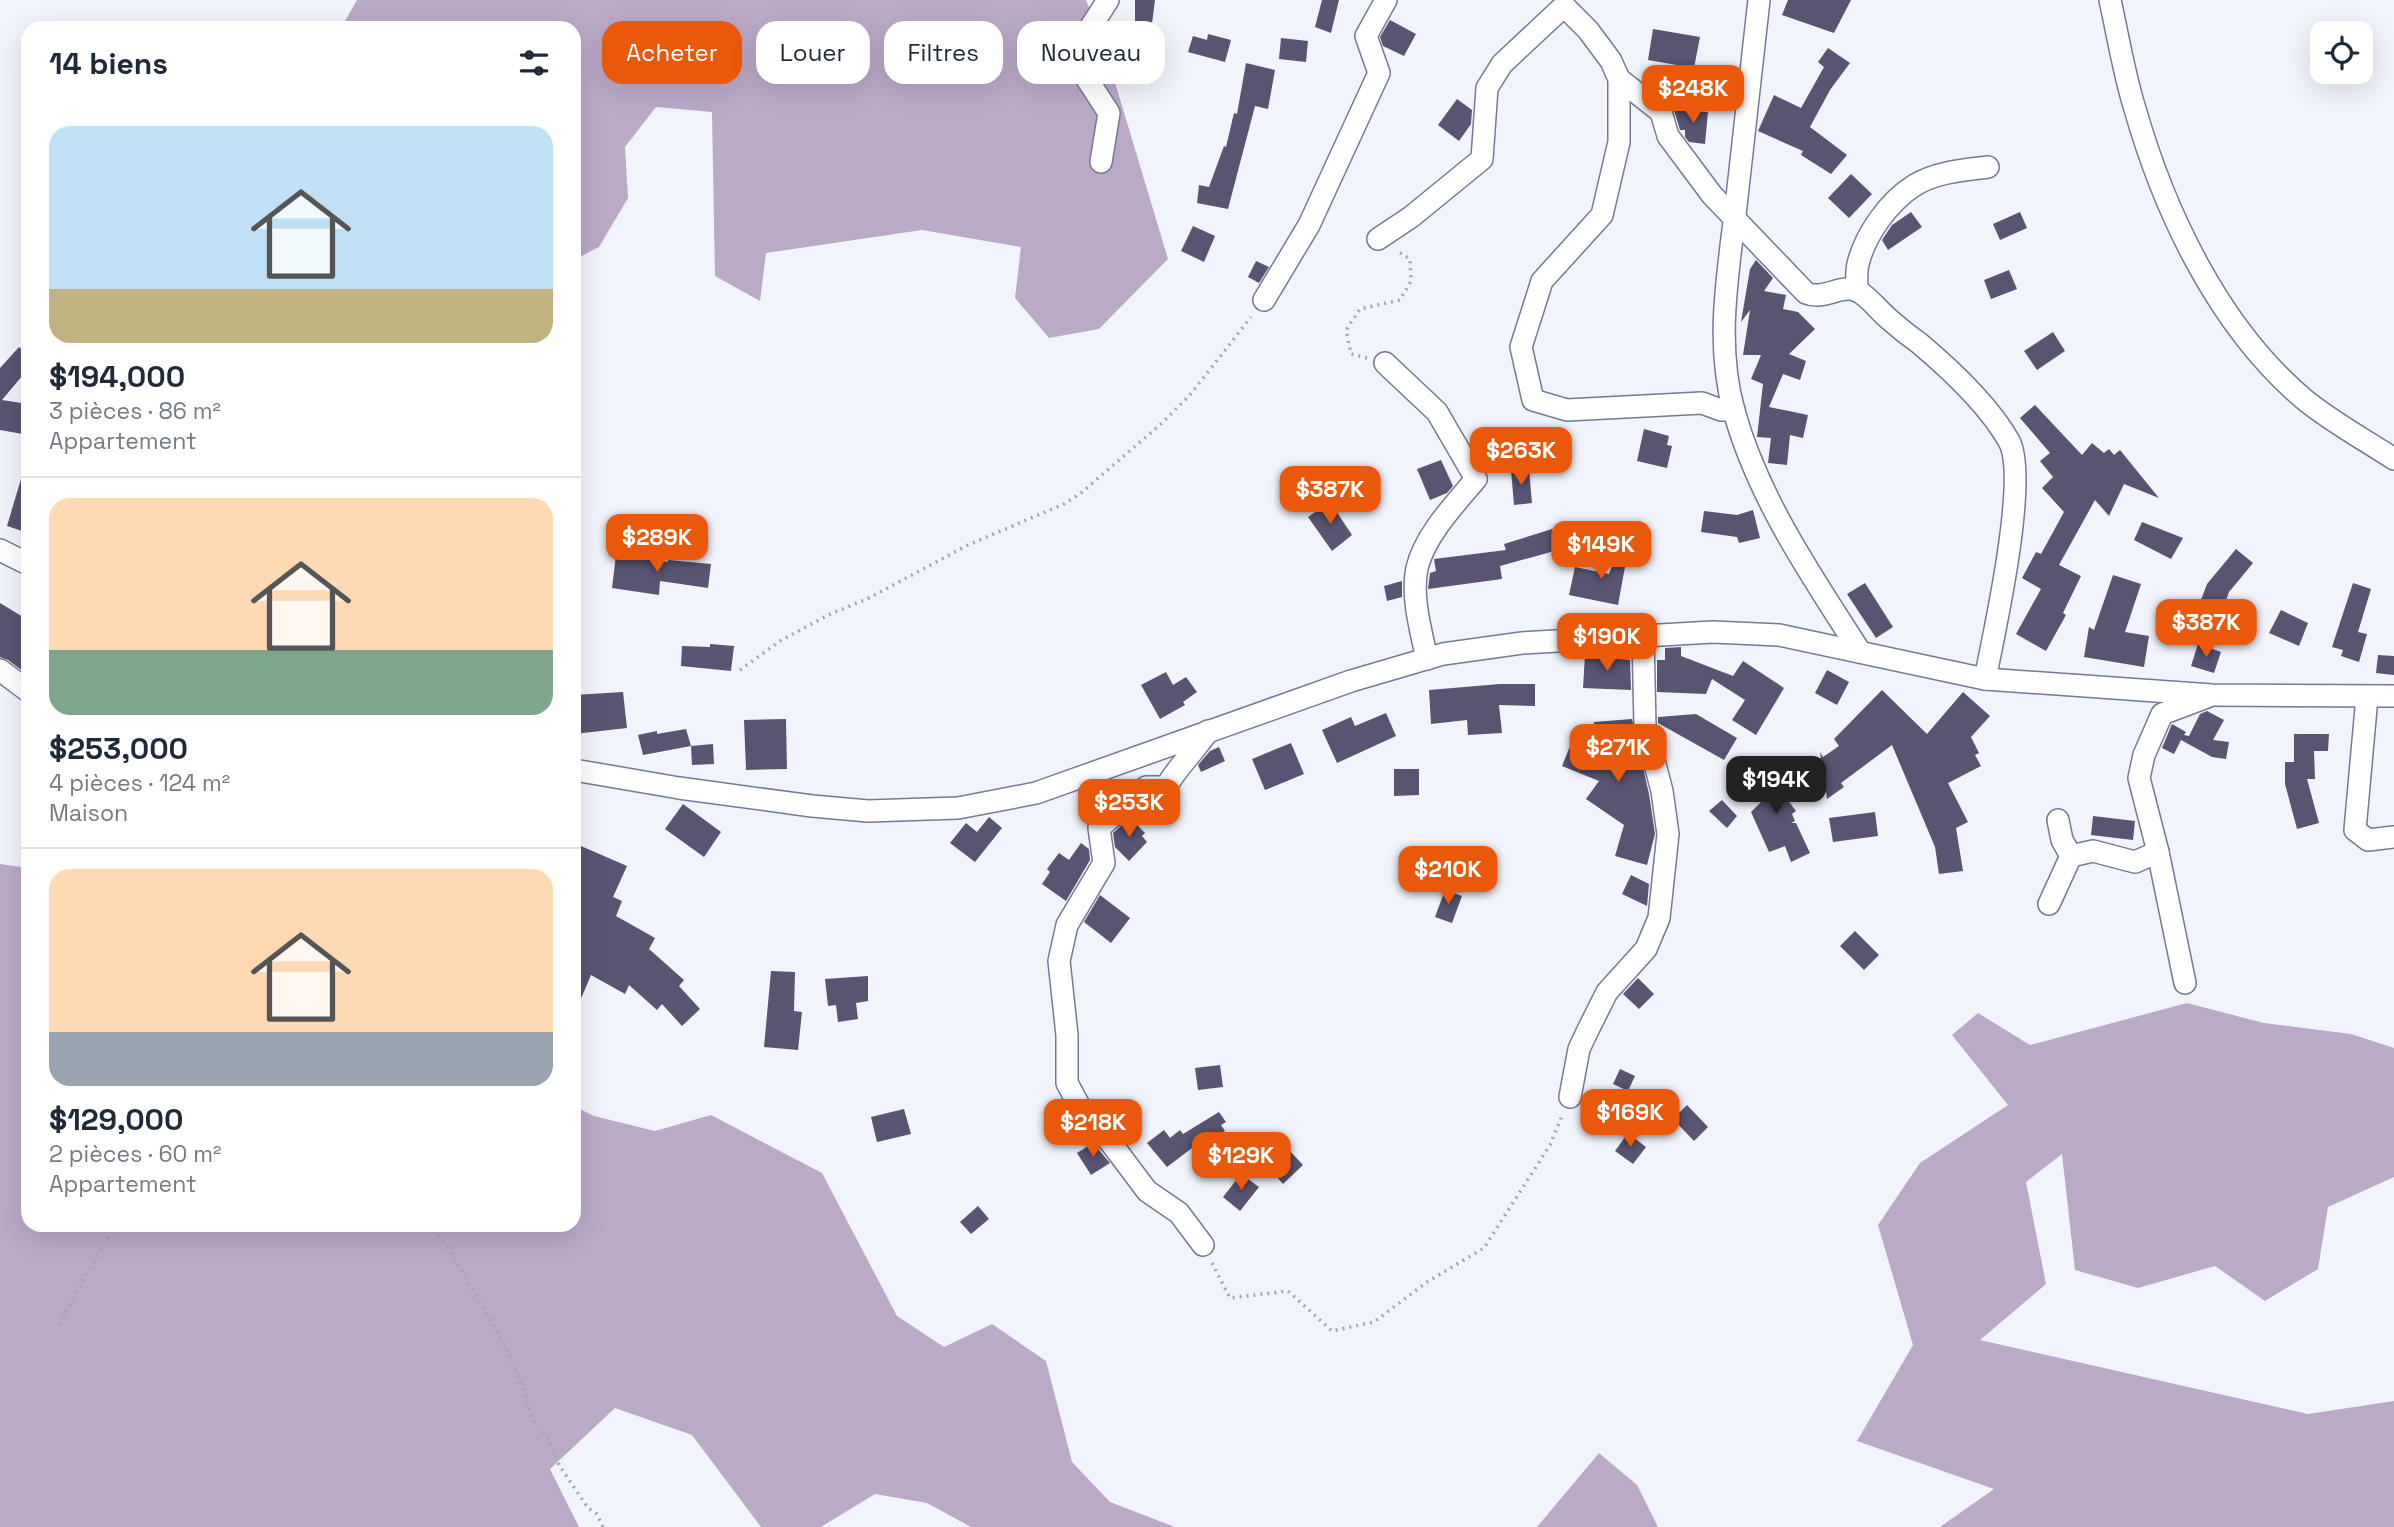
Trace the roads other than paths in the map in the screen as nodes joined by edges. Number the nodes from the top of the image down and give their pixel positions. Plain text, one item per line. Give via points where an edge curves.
1 (1108, 0) edge
2 (1387, 0) edge
3 (1759, 0) edge
4 (2110, 0) edge
5 (1557, 3) edge
6 (1619, 79) junction
7 (1101, 162) dead end
8 (1988, 167) dead end
9 (1734, 219) junction
10 (1378, 239) road end
11 (1857, 291) junction
12 (1264, 300) road end
13 (1385, 363) road end
14 (1734, 410) junction
15 (2394, 459) edge
16 (0, 550) edge
17 (21, 560) edge
18 (1643, 636) junction
19 (1859, 650) junction
20 (1426, 659) junction
21 (0, 670) edge
22 (1985, 678) junction
23 (21, 686) edge
24 (2212, 695) junction
25 (2394, 696) edge
26 (2367, 697) junction
27 (1208, 731) junction
28 (581, 771) edge
29 (2058, 820) dead end
30 (2394, 837) edge
31 (2158, 852) junction
32 (2071, 856) junction
33 (2049, 904) dead end
34 (2185, 983) dead end
35 (1570, 1097) road end
36 (1203, 1245) road end

1 - 7 street via 1072,56 1109,113
2 - 12 street via 1366,36 1379,73 1366,105 1309,225
3 - 9 street
4 - 15 street via 2135,110 2168,200 2205,280 2252,345 2305,400
5 - 6 street via 1588,30
5 - 10 street via 1502,64 1487,88 1482,159
6 - 9 street via 1661,112 1668,136
6 - 14 street via 1619,142 1602,215 1542,281 1521,347 1532,400 1567,410 1702,403
8 - 11 street via 1931,178 1904,194 1878,221 1858,263
9 - 11 street via 1806,293 1825,296
9 - 14 street via 1724,335
11 - 22 street via 1953,371 2013,451 2014,498 2003,593
13 - 20 street via 1437,412 1476,479 1426,547 1417,569
14 - 19 street via 1755,471 1813,579
16 - 17 street
18 - 19 street via 1779,635
18 - 20 street via 1522,643
18 - 35 street via 1645,726 1668,834 1659,918 1646,949 1607,992 1597,1012 1579,1049
19 - 22 street
20 - 27 street
21 - 23 street
22 - 24 street
24 - 26 street
24 - 31 street via 2162,714 2144,755 2139,778
25 - 26 street
26 - 30 street via 2356,830 2368,840
27 - 28 street via 1036,793 958,808 868,811 812,806
27 - 36 street via 1166,787 1146,787 1099,828 1104,863 1067,925 1059,961 1067,1083 1081,1109 1147,1191 1179,1213
29 - 32 street
31 - 32 street via 2135,862 2093,851
31 - 34 street
32 - 33 street

